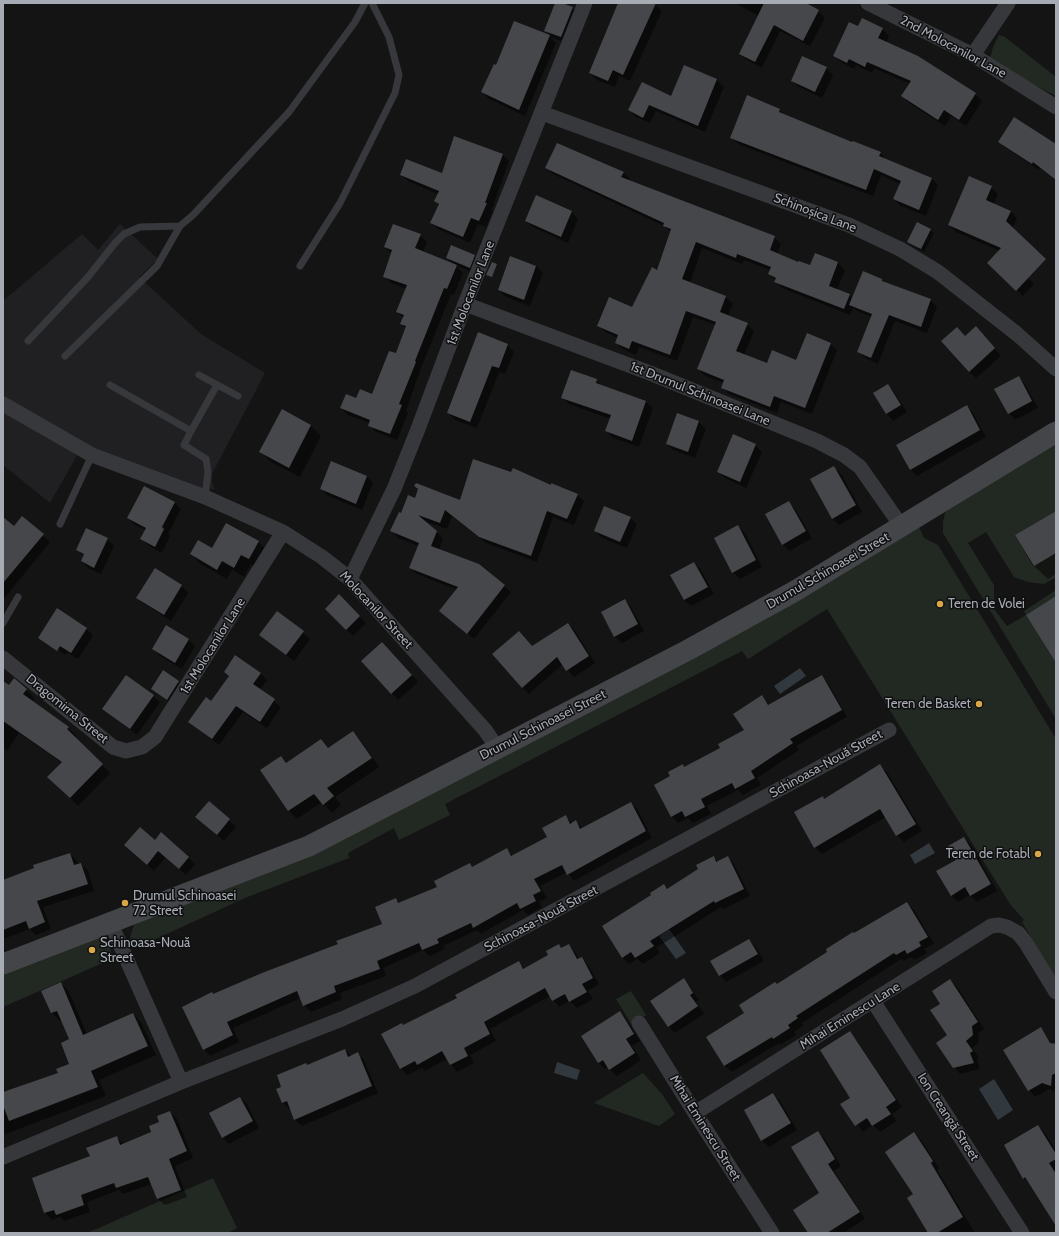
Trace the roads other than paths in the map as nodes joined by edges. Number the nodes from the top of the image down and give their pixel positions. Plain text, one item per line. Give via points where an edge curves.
1 (366, 3) edge
2 (372, 3) edge
3 (585, 3) edge
4 (868, 3) edge
5 (1008, 3) edge
6 (973, 55) junction
7 (1056, 107) edge
8 (542, 113) junction
9 (180, 226) junction
10 (300, 266) dead end
11 (465, 304) junction
12 (28, 341) dead end
13 (65, 356) dead end
14 (1056, 369) edge
15 (199, 375) dead end
16 (217, 385) junction
17 (110, 386) dead end
18 (238, 396) dead end
19 (3, 404) edge
20 (191, 432) junction
21 (1056, 432) edge
22 (92, 455) junction
23 (205, 497) junction
24 (60, 524) dead end
25 (902, 527) junction
26 (283, 532) junction
27 (350, 579) junction
28 (18, 597) dead end
29 (3, 623) edge
30 (3, 658) edge
31 (889, 730) dead end
32 (498, 749) junction
33 (134, 750) joint
34 (111, 924) junction
35 (3, 964) edge
36 (1056, 992) edge
37 (874, 1001) junction
38 (639, 1023) dead end
39 (181, 1082) junction
40 (694, 1113) junction
41 (3, 1157) edge
42 (772, 1233) edge
43 (1022, 1233) edge

1 - 9 lane via 289,112
2 - 10 lane via 389,37 397,67 399,75 395,93 340,203
3 - 8 street, 1st Molocanilor Lane
4 - 6 street, 2nd Molocanilor Lane
5 - 6 street
6 - 7 street, 2nd Molocanilor Lane
8 - 11 street, 1st Molocanilor Lane
8 - 14 street, Schinoșica Lane via 849,225 900,249 944,277 1017,334
9 - 12 lane via 140,227 124,234
9 - 13 lane via 157,266
11 - 25 street, 1st Drumul Schinoasei Lane via 650,373 837,451 860,467
11 - 27 street, 1st Molocanilor Lane via 394,489
15 - 16 lane
16 - 18 lane
16 - 20 lane
17 - 20 lane
19 - 22 street, Molocanilor Street
20 - 23 lane via 184,445 206,459 208,472
21 - 25 street, Drumul Schinoasei Street
22 - 23 street, Molocanilor Street
22 - 24 lane
23 - 26 street, Molocanilor Street
25 - 32 street, Drumul Schinoasei Street via 795,591 688,650
26 - 27 street, Molocanilor Street
26 - 33 street, 1st Molocanilor Lane via 155,737 149,744
27 - 32 street, Molocanilor Street via 485,730
28 - 29 lane
30 - 33 street, Dragomirna Street via 113,747 126,751
31 - 39 street, Schinoasa-Nouă Street via 415,986 342,1019
32 - 34 street, Drumul Schinoasei Street via 309,846
34 - 35 street, Drumul Schinoasei Street
34 - 39 street
36 - 37 street, Mihai Eminescu Lane via 1026,943 1018,934 999,925 991,926
37 - 40 street, Mihai Eminescu Lane
37 - 43 street, Ion Creangă Street
38 - 40 street, Mihai Eminescu Street
39 - 41 street, Schinoasa-Nouă Street
40 - 42 street, Mihai Eminescu Street

